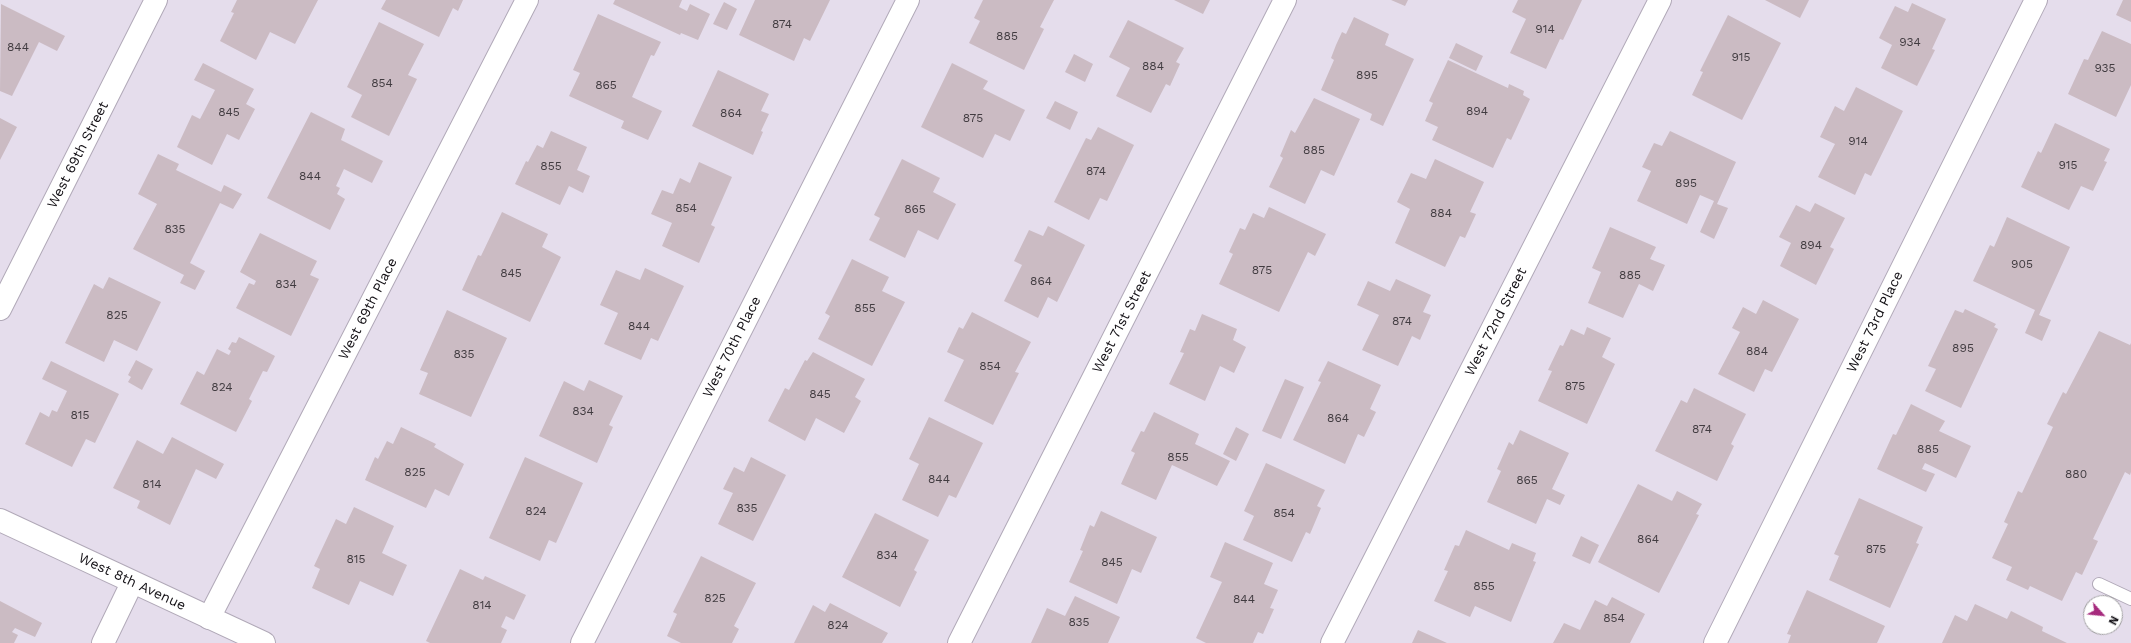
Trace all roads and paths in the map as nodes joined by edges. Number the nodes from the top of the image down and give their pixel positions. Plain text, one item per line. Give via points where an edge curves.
1 (156, 0) edge
2 (526, 0) edge
3 (908, 0) edge
4 (1285, 0) edge
5 (1660, 0) edge
6 (2036, 0) edge
7 (0, 309) edge
8 (0, 520) edge
9 (132, 583) junction
10 (2099, 584) dead end
11 (2131, 599) edge
12 (209, 618) junction
13 (103, 643) edge
14 (264, 643) edge
15 (582, 643) edge
16 (959, 643) edge
17 (1332, 643) edge
18 (1715, 643) edge

1 - 7 street, West 69th Street
2 - 12 street, West 69th Place
3 - 15 street, West 70th Place
4 - 16 street, West 71st Street
5 - 17 street, West 72nd Street
6 - 18 street, West 73rd Place
8 - 9 street, West 8th Avenue
9 - 12 street, West 8th Avenue
9 - 13 street
10 - 11 lane
12 - 14 street, West 8th Avenue

